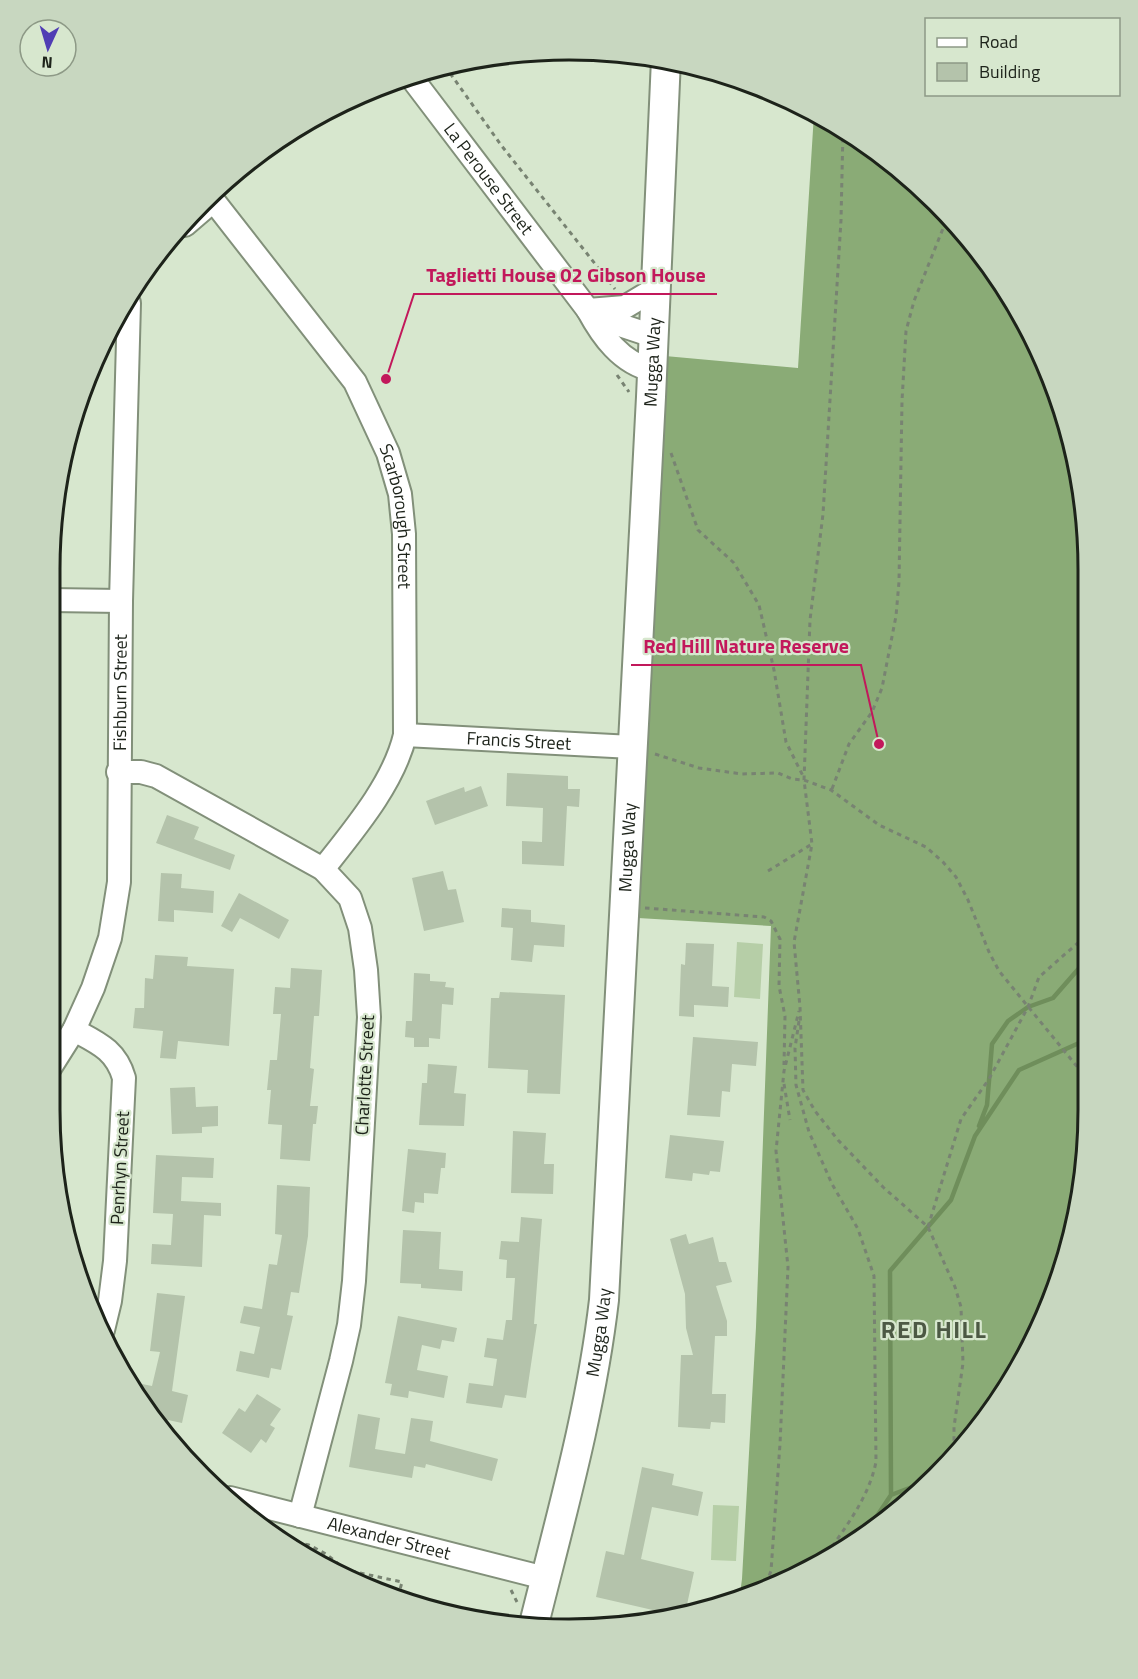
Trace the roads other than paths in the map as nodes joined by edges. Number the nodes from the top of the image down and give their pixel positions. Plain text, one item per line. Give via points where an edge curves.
1 (665, 70) edge
2 (416, 84) edge
3 (215, 203) edge
4 (655, 289) junction
5 (588, 310) junction
6 (129, 313) edge
7 (653, 336) junction
8 (652, 370) junction
9 (60, 600) edge
10 (121, 601) junction
11 (405, 735) junction
12 (632, 747) junction
13 (118, 772) junction
14 (323, 869) junction
15 (74, 1030) junction
16 (60, 1052) edge
17 (105, 1320) edge
18 (243, 1501) edge
19 (300, 1516) junction
20 (545, 1578) junction
21 (535, 1618) edge

1 - 4 main road, Mugga Way
2 - 5 street, La Perouse Street
3 - 11 street, Scarborough Street via 355,382 388,453 400,494 404,534
4 - 5 street via 625,308
4 - 7 main road, Mugga Way
5 - 7 street, La Perouse Street
5 - 8 street, La Perouse Street via 609,343 628,360
6 - 10 street, Fishburn Street
7 - 8 main road, Mugga Way
8 - 12 main road, Mugga Way
9 - 10 street
10 - 13 street, Fishburn Street
11 - 12 street, Francis Street
11 - 14 street, Scarborough Street via 381,788
12 - 20 main road, Mugga Way via 600,1333 588,1405
13 - 14 street, Charlotte Street via 156,776
13 - 15 street, Fishburn Street via 116,909 103,962
14 - 19 street, Charlotte Street via 350,898 360,928 369,1017 349,1326
15 - 16 street, Fishburn Street
15 - 17 street, Penrhyn Street via 104,1046 118,1061 124,1078 115,1262
18 - 19 street, Alexander Street
19 - 20 street, Alexander Street
20 - 21 main road, Mugga Way

